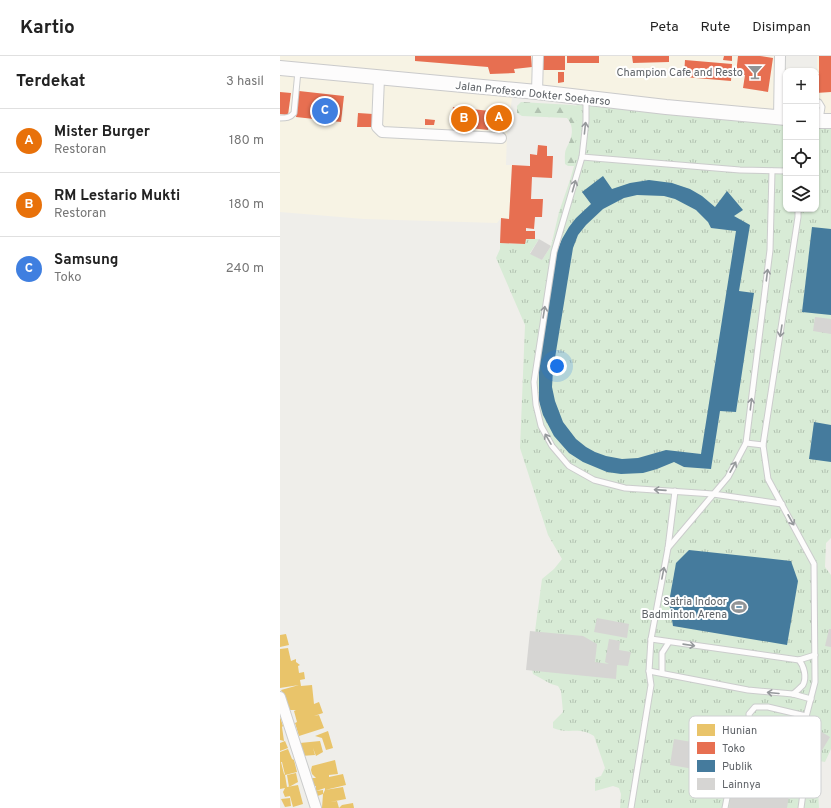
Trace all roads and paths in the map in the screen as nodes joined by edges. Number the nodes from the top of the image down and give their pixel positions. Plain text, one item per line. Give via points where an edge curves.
1 (538, 56) edge
2 (780, 56) edge
3 (280, 68) edge
4 (298, 70) junction
5 (379, 78) junction
6 (537, 92) junction
7 (782, 98) edge
8 (586, 99) junction
9 (819, 102) edge
10 (280, 118) edge
11 (782, 118) edge
12 (822, 121) edge
13 (501, 138) dead end
14 (582, 157) junction
15 (772, 171) junction
16 (783, 171) edge
17 (798, 212) edge
18 (746, 443) junction
19 (763, 445) junction
20 (676, 491) junction
21 (713, 494) junction
22 (782, 504) junction
23 (668, 548) junction
24 (651, 639) junction
25 (669, 642) junction
26 (815, 655) junction
27 (799, 660) junction
28 (650, 671) junction
29 (662, 673) junction
30 (793, 694) junction
31 (280, 697) edge
32 (811, 698) junction
33 (749, 716) edge
34 (806, 716) joint
35 (727, 798) edge
36 (802, 798) edge
37 (316, 808) edge
38 (631, 808) edge
39 (725, 808) edge
40 (800, 808) edge

1 - 6 street
2 - 7 street
3 - 4 street, Jalan Profesor Dokter Soeharso
4 - 5 street, Jalan Profesor Dokter Soeharso
4 - 10 lane via 294,113 287,118
5 - 6 street, Jalan Profesor Dokter Soeharso
5 - 13 street via 377,127 382,132
6 - 8 street, Jalan Profesor Dokter Soeharso
7 - 11 street
8 - 11 street, Jalan Profesor Dokter Soeharso
14 -> 8 lane
9 - 12 lane via 822,107
14 - 15 lane
20 -> 14 lane via 625,488 594,480 569,466 552,446 541,426 534,382 554,252
15 - 16 lane
18 -> 15 lane via 770,250
17 -> 19 lane
18 - 19 lane
21 -> 18 lane via 728,477
19 - 22 lane via 768,479
20 - 21 lane
20 - 23 lane
21 - 22 lane
21 - 23 lane
22 -> 26 lane via 814,564
24 -> 23 lane
24 - 25 lane
24 - 28 lane
25 -> 27 lane
25 - 29 lane via 662,654
26 - 27 lane
26 - 32 lane via 815,682
27 - 30 lane via 805,678
28 - 29 lane
28 - 38 lane via 651,685
30 -> 29 lane via 748,690
30 - 32 lane
31 - 37 street
32 - 34 lane
33 - 34 lane via 756,707 768,707
35 - 39 lane
36 - 40 lane

